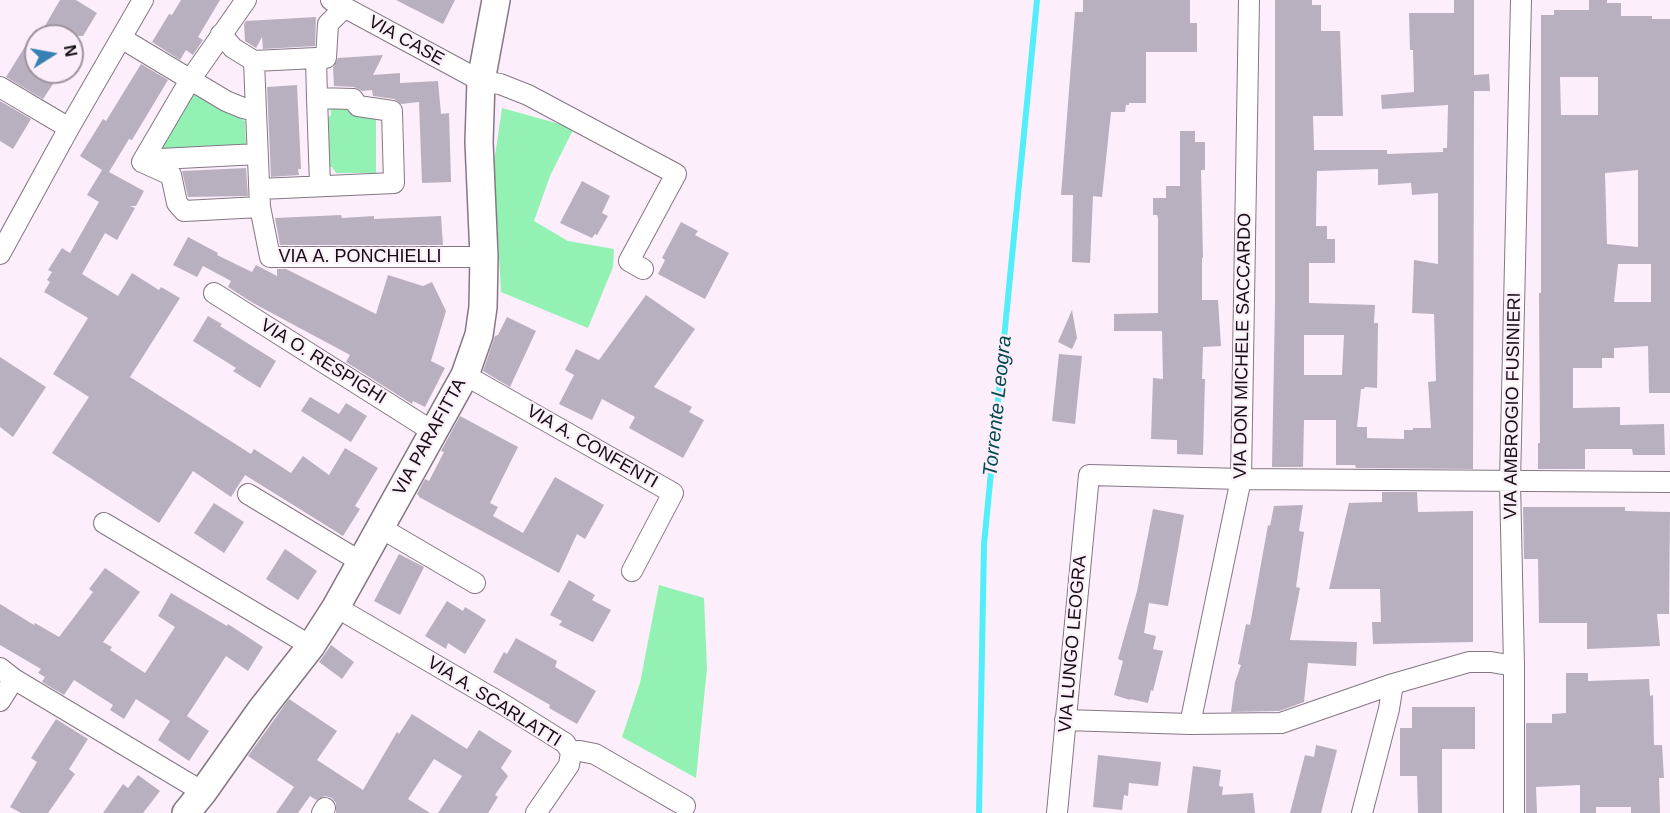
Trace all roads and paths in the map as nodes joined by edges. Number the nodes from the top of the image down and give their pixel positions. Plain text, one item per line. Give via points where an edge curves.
1 (143, 0) edge
2 (246, 0) edge
3 (496, 0) edge
4 (1249, 0) edge
5 (1521, 0) edge
6 (338, 4) edge
7 (220, 34) junction
8 (122, 38) junction
9 (316, 58) junction
10 (254, 61) junction
11 (190, 80) junction
12 (482, 81) junction
13 (0, 87) edge
14 (317, 98) junction
15 (256, 111) junction
16 (69, 128) junction
17 (258, 154) junction
18 (142, 162) junction
19 (320, 185) junction
20 (260, 198) junction
21 (0, 254) edge
22 (484, 257) junction
23 (643, 268) dead end
24 (214, 293) dead end
25 (465, 375) junction
26 (432, 431) junction
27 (1241, 479) junction
28 (1510, 482) junction
29 (1670, 482) edge
30 (248, 494) dead end
31 (104, 523) dead end
32 (381, 528) junction
33 (361, 562) junction
34 (632, 571) dead end
35 (475, 583) dead end
36 (336, 607) junction
37 (311, 646) junction
38 (1514, 666) junction
39 (7, 674) edge
40 (1393, 684) junction
41 (0, 701) edge
42 (1065, 720) junction
43 (1190, 724) junction
44 (571, 752) junction
45 (203, 792) junction
46 (685, 806) dead end
47 (186, 813) edge
48 (536, 813) edge
49 (1057, 813) edge
50 (1362, 813) edge
51 (1514, 813) edge

1 - 8 street
2 - 7 street
3 - 12 street, VIA PARAFITTA
4 - 27 street, VIA DON MICHELE SACCARDO
5 - 28 street, VIA AMBROGIO FUSINIERI
6 - 9 street via 328,24 326,58
6 - 12 street, VIA CASE
7 - 10 street
7 - 11 street
8 - 11 street
8 - 16 street
9 - 10 street
9 - 14 street
10 - 15 street
11 - 15 street via 226,101
11 - 18 street
12 - 22 street, VIA PARAFITTA via 478,142
12 - 23 street, VIA CASE via 528,95 676,174 629,261
13 - 16 street
14 - 19 street
14 - 19 street via 353,99 358,106 392,111 394,183
15 - 17 street
16 - 21 street
17 - 18 street
17 - 20 street
18 - 20 street via 171,175 177,204 184,211
19 - 20 street
20 - 22 street, VIA A. PONCHIELLI via 270,257
22 - 25 street, VIA PARAFITTA via 479,335
24 - 26 street, VIA O. RESPIGHI
25 - 26 street, VIA PARAFITTA
25 - 34 street, VIA A. CONFENTI via 673,493
26 - 32 street, VIA PARAFITTA
27 - 28 street
27 - 42 street, VIA LUNGO LEOGRA via 1089,475
27 - 43 street, VIA DON MICHELE SACCARDO
28 - 29 street
28 - 38 street, VIA AMBROGIO FUSINIERI
30 - 33 street
31 - 37 street
32 - 33 street, VIA PARAFITTA
32 - 35 street
33 - 36 street, VIA PARAFITTA
36 - 37 street, VIA PARAFITTA
36 - 44 street, VIA A. SCARLATTI via 516,712 565,743
37 - 45 street, VIA PARAFITTA
38 - 40 street via 1469,662
38 - 51 street, VIA AMBROGIO FUSINIERI
39 - 41 street
39 - 45 street
40 - 43 street via 1281,723
40 - 50 street
42 - 43 street
42 - 49 street, VIA LUNGO LEOGRA
44 - 46 street, VIA A. SCARLATTI via 595,754
44 - 48 street via 569,765
45 - 47 street, VIA PARAFITTA

